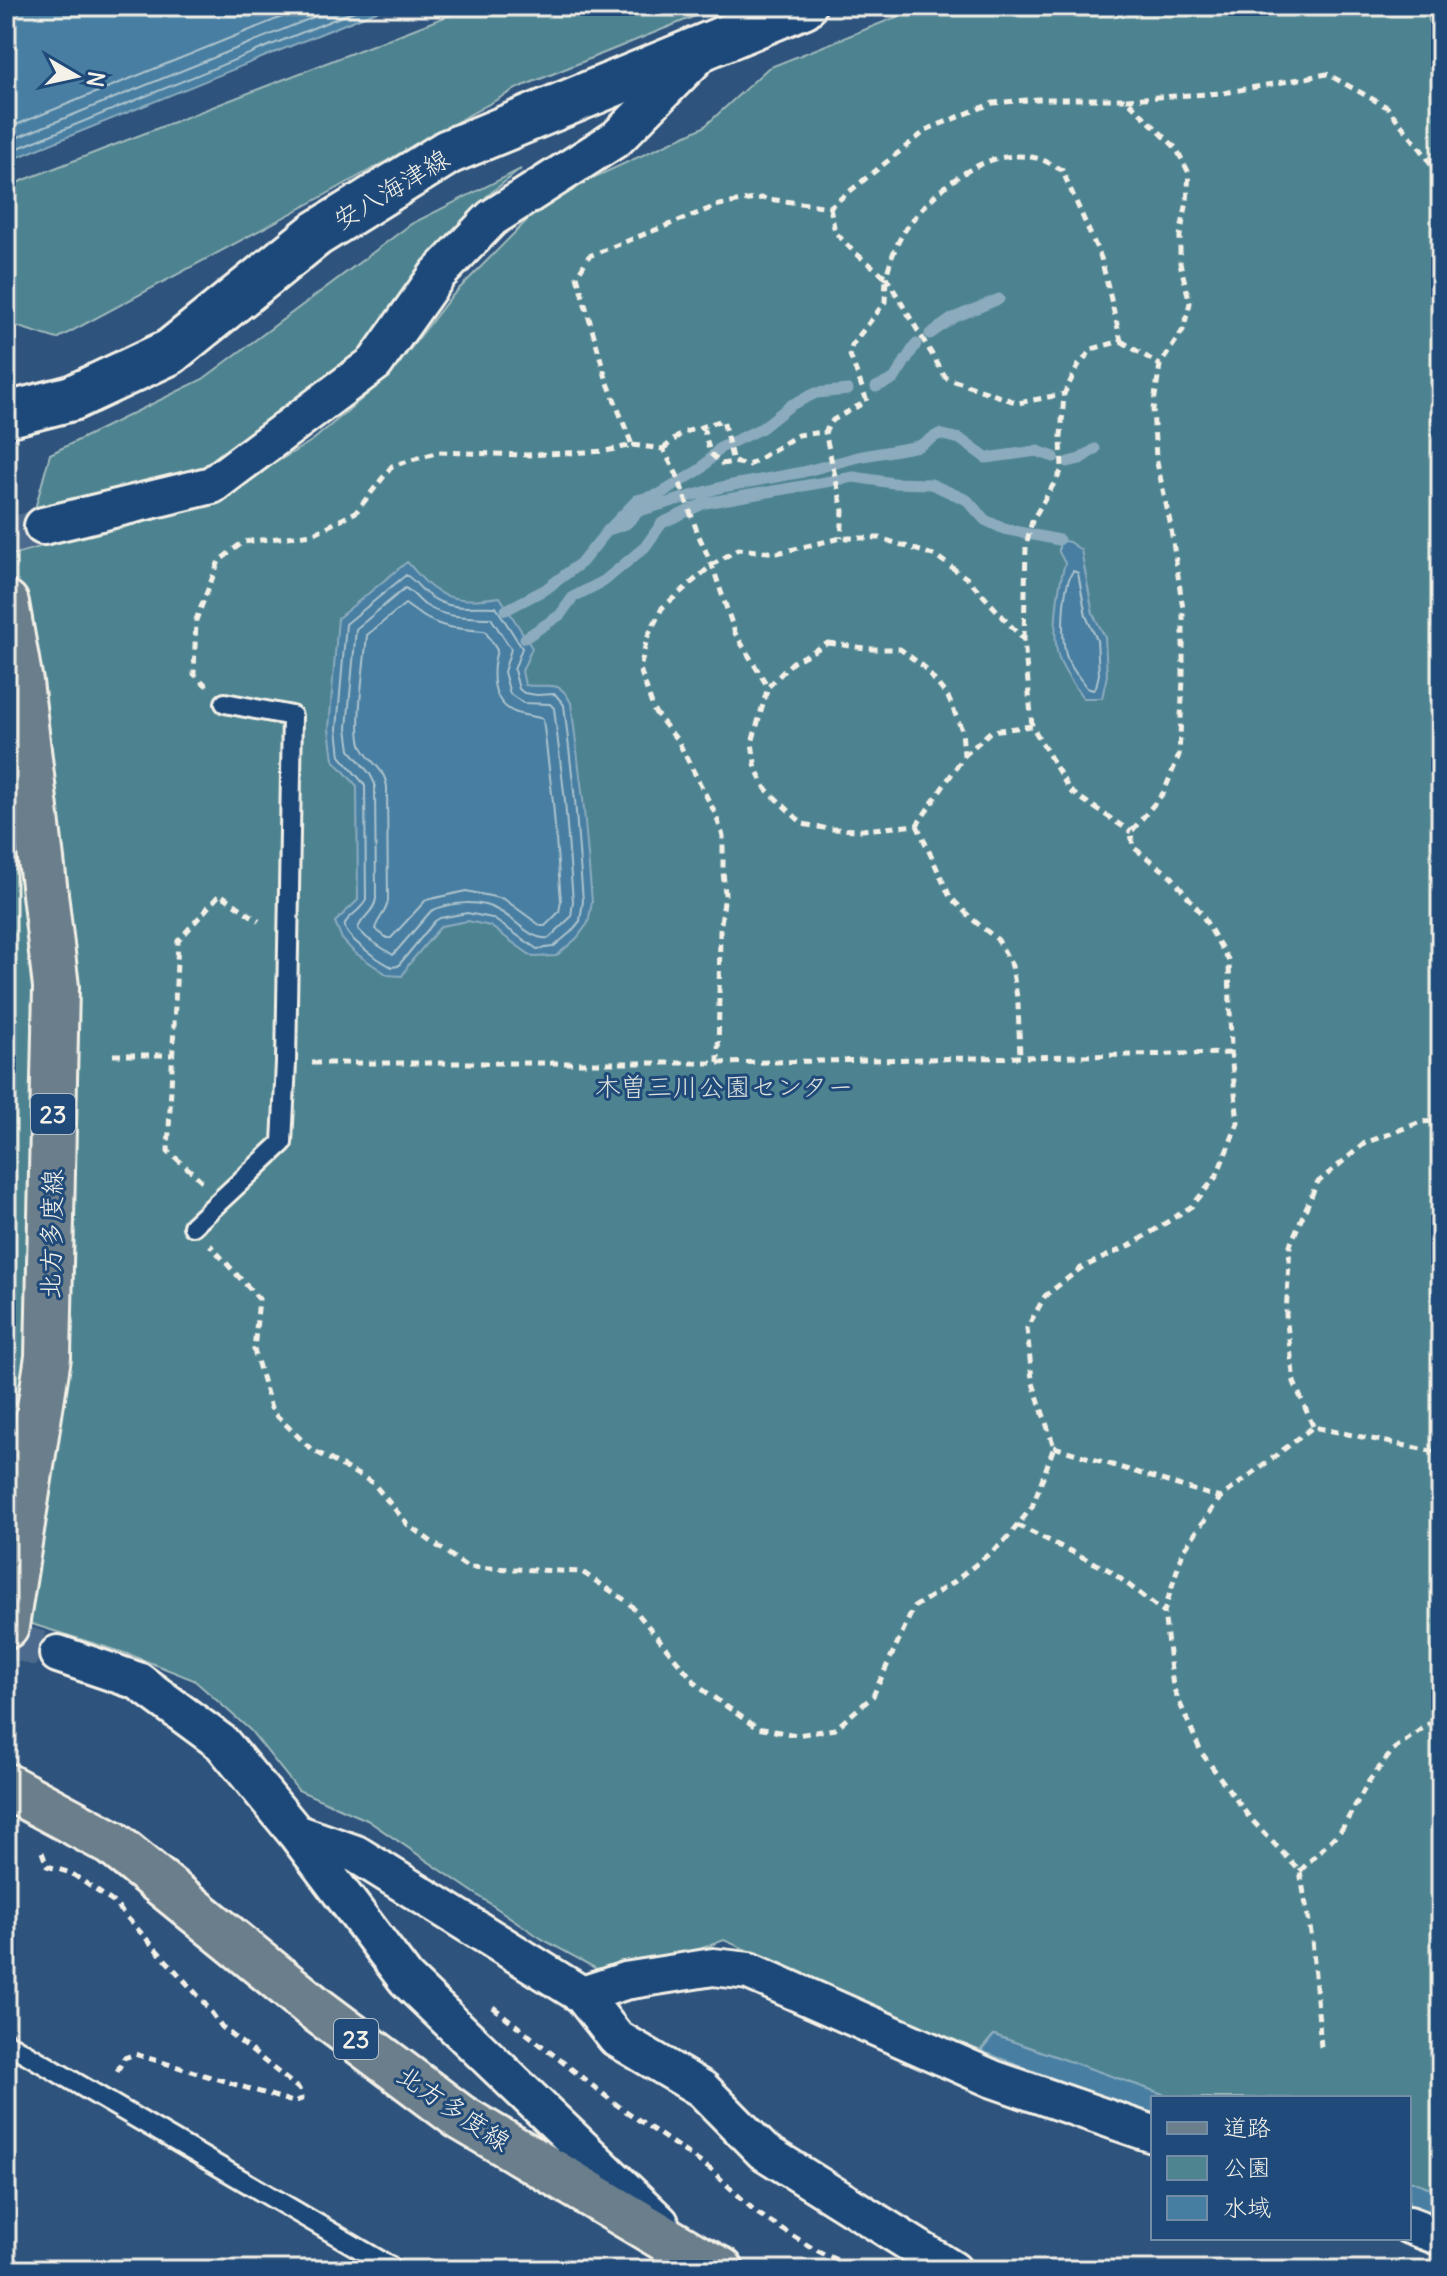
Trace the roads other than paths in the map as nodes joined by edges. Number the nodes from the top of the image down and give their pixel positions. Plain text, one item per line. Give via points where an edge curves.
1 (803, 6) edge
2 (711, 43) junction
3 (6, 415) edge
4 (43, 526) tunnel mouth
5 (6, 603) edge
6 (225, 703) road end
7 (193, 1226) road end
8 (6, 1626) edge
9 (58, 1654) tunnel mouth
10 (6, 1786) edge
11 (296, 1833) junction
12 (582, 1995) junction
13 (6, 2042) edge
14 (1151, 2133) edge
15 (1411, 2226) edge
16 (1441, 2237) edge
17 (709, 2264) edge
18 (396, 2270) edge
19 (953, 2270) edge

1 - 2 main road, 安八海津線
2 - 3 main road, 安八海津線 via 448,152 316,234 170,352 72,398
2 - 4 street via 617,138 492,218 438,274 375,363 212,485
5 - 8 main road, 北方多度線 / 23 via 56,987 48,1357
6 - 7 lane via 292,716 282,1143
9 - 11 street via 138,1681 222,1743
10 - 17 main road, 北方多度線 / 23 via 112,1843 316,2009 460,2117
11 - 12 street via 356,1854
11 - 17 street via 406,1979
12 - 14 street via 625,1981 713,1967 749,1971 993,2079
12 - 19 street via 616,2038 702,2089 763,2151
13 - 18 lane
15 - 16 street

